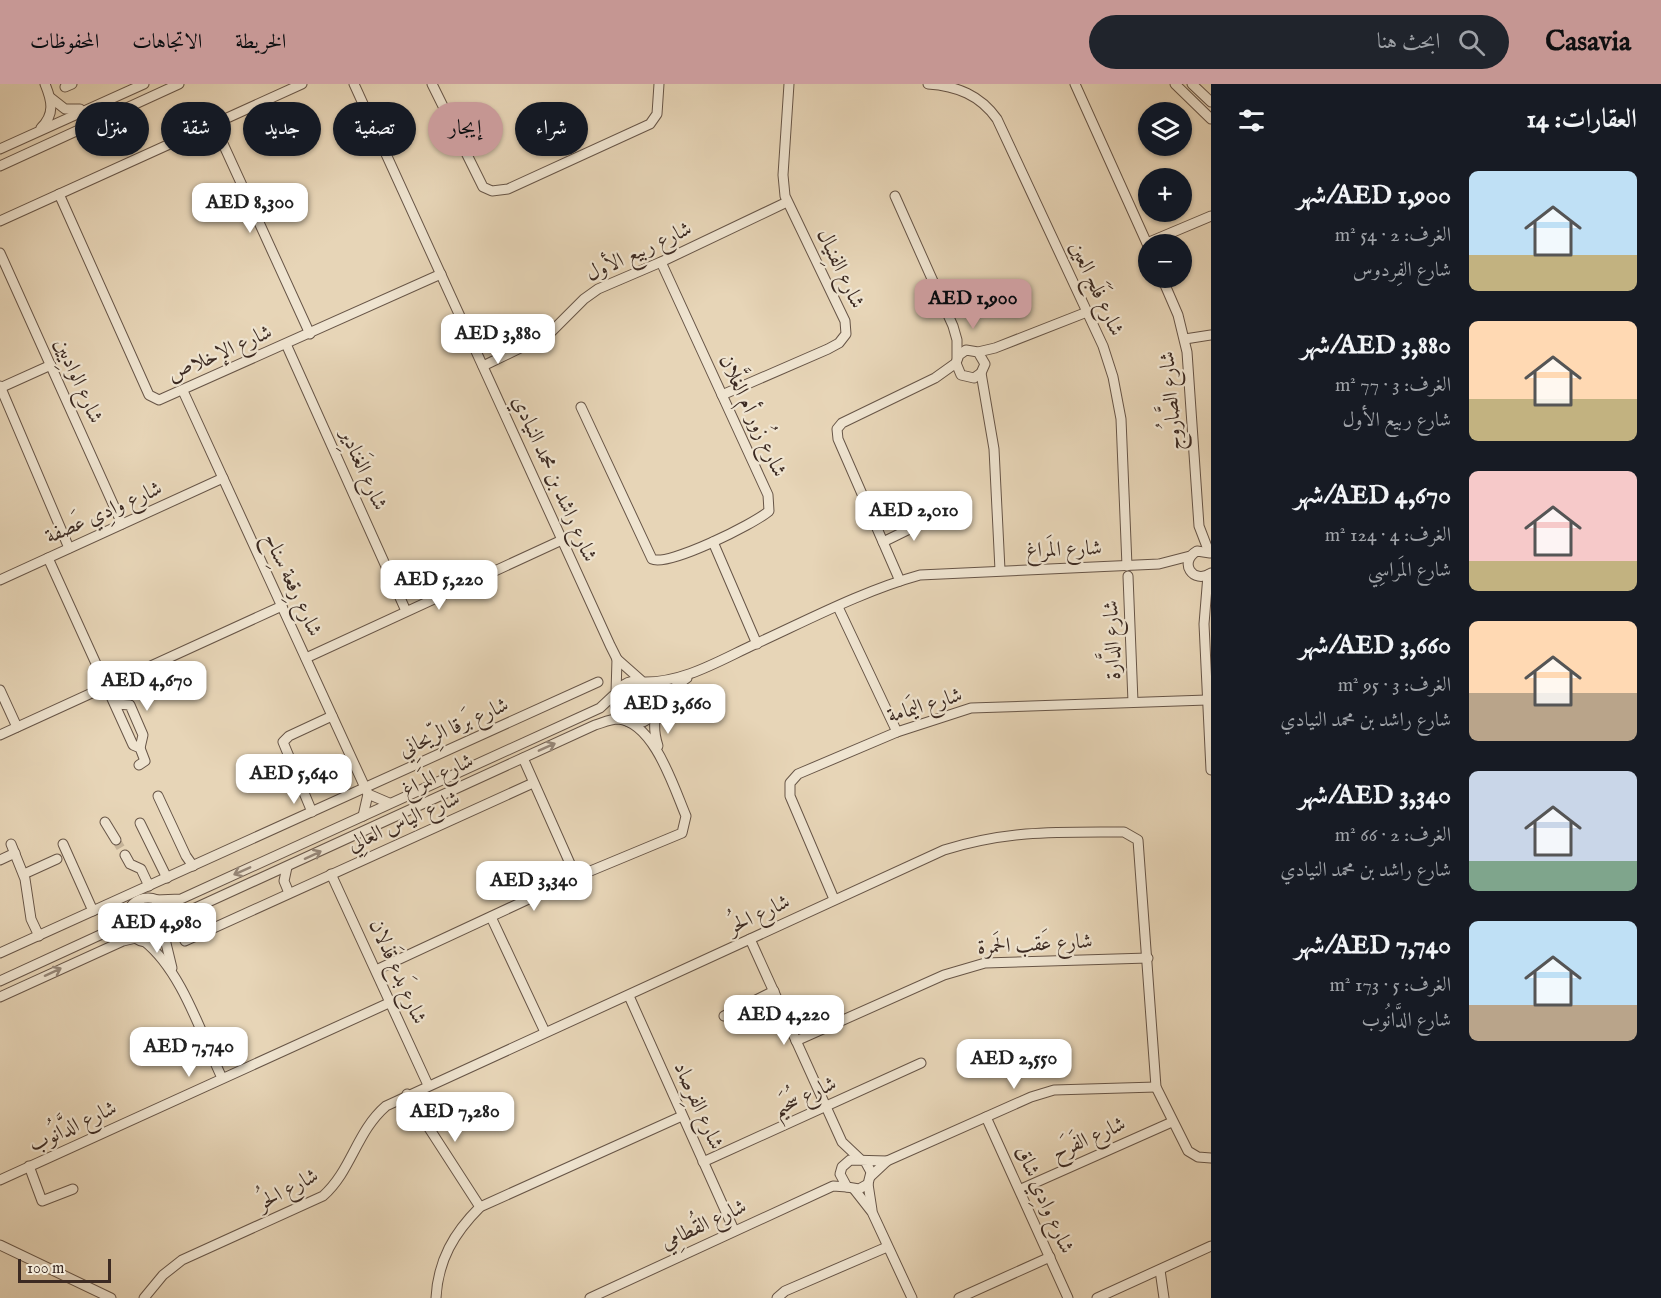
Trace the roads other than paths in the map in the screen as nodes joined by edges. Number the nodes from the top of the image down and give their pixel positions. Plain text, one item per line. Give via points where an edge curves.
1 (45, 84) edge
2 (144, 84) edge
3 (179, 84) edge
4 (302, 84) edge
5 (354, 84) edge
6 (432, 84) edge
7 (660, 84) edge
8 (789, 84) edge
9 (928, 84) edge
10 (1075, 84) edge
11 (1175, 84) edge
12 (1192, 84) edge
13 (51, 98) junction
14 (105, 102) edge
15 (1211, 102) edge
16 (75, 109) edge
17 (75, 116) edge
18 (231, 116) edge
19 (1211, 119) edge
20 (34, 134) junction
21 (161, 148) edge
22 (0, 149) edge
23 (229, 156) edge
24 (0, 166) edge
25 (59, 194) junction
26 (895, 196) dead end
27 (787, 202) junction
28 (1211, 216) edge
29 (0, 220) edge
30 (1143, 234) edge
31 (1172, 234) edge
32 (0, 253) edge
33 (662, 262) junction
34 (441, 274) junction
35 (1166, 288) edge
36 (1087, 312) junction
37 (953, 326) junction
38 (310, 334) junction
39 (1211, 335) edge
40 (1185, 339) junction
41 (1014, 342) junction
42 (286, 344) junction
43 (976, 351) junction
44 (956, 361) junction
45 (51, 365) junction
46 (483, 366) junction
47 (982, 371) junction
48 (962, 376) junction
49 (935, 378) junction
50 (0, 387) edge
51 (183, 391) junction
52 (722, 395) junction
53 (985, 402) junction
54 (581, 407) dead end
55 (223, 478) junction
56 (934, 517) dead end
57 (122, 524) junction
58 (1199, 526) junction
59 (562, 540) junction
60 (713, 542) junction
61 (883, 542) junction
62 (69, 548) junction
63 (1210, 553) edge
64 (1191, 554) junction
65 (48, 558) junction
66 (1158, 564) junction
67 (1127, 566) junction
68 (1000, 570) junction
69 (1191, 573) junction
70 (1210, 574) edge
71 (1128, 576) dead end
72 (0, 580) edge
73 (900, 581) junction
74 (282, 606) junction
75 (838, 607) junction
76 (406, 611) junction
77 (1204, 624) junction
78 (757, 644) junction
79 (306, 658) junction
80 (616, 659) junction
81 (702, 669) junction
82 (643, 681) junction
83 (598, 682) dead end
84 (107, 686) junction
85 (0, 690) edge
86 (616, 693) junction
87 (1207, 700) junction
88 (1133, 702) junction
89 (656, 711) junction
90 (332, 716) junction
91 (632, 723) junction
92 (17, 727) junction
93 (897, 732) junction
94 (0, 735) edge
95 (522, 758) junction
96 (662, 760) junction
97 (139, 765) dead end
98 (1211, 770) edge
99 (533, 783) junction
100 (367, 791) junction
101 (158, 796) dead end
102 (389, 803) junction
103 (312, 812) junction
104 (363, 816) junction
105 (105, 822) dead end
106 (140, 823) dead end
107 (116, 840) tunnel mouth
108 (11, 844) dead end
109 (63, 844) dead end
110 (15, 853) junction
111 (125, 855) tunnel mouth
112 (57, 859) dead end
113 (0, 860) edge
114 (193, 866) junction
115 (287, 867) junction
116 (24, 874) junction
117 (331, 874) junction
118 (267, 876) junction
119 (576, 877) junction
120 (167, 878) junction
121 (149, 886) junction
122 (287, 889) junction
123 (156, 900) junction
124 (834, 900) junction
125 (93, 911) junction
126 (128, 912) junction
127 (491, 917) junction
128 (166, 932) junction
129 (39, 936) junction
130 (140, 939) junction
131 (750, 939) junction
132 (185, 941) dead end
133 (0, 953) edge
134 (1148, 958) junction
135 (376, 970) junction
136 (173, 974) junction
137 (0, 981) edge
138 (774, 991) junction
139 (629, 996) junction
140 (0, 997) edge
141 (391, 1002) junction
142 (724, 1016) dead end
143 (545, 1032) junction
144 (796, 1041) junction
145 (921, 1063) dead end
146 (222, 1078) junction
147 (428, 1085) junction
148 (1156, 1087) junction
149 (407, 1095) junction
150 (826, 1107) junction
151 (682, 1116) junction
152 (986, 1117) junction
153 (1172, 1122) junction
154 (842, 1142) junction
155 (1211, 1158) edge
156 (862, 1160) junction
157 (887, 1161) junction
158 (703, 1162) junction
159 (29, 1166) junction
160 (841, 1170) junction
161 (0, 1180) edge
162 (870, 1180) junction
163 (833, 1186) junction
164 (851, 1188) junction
165 (1021, 1189) junction
166 (73, 1190) dead end
167 (480, 1207) junction
168 (872, 1212) junction
169 (734, 1230) junction
170 (0, 1245) edge
171 (887, 1246) junction
172 (1211, 1246) edge
173 (1050, 1257) junction
174 (1160, 1270) junction
175 (111, 1298) edge
176 (144, 1298) edge
177 (436, 1298) edge
178 (590, 1298) edge
179 (777, 1298) edge
180 (912, 1298) edge
181 (959, 1298) edge
182 (1068, 1298) edge
183 (1097, 1298) edge
184 (1164, 1298) edge

1 - 13 street
2 - 14 street
3 - 24 street
4 - 18 street
5 - 34 street, شارع راشد بن محمد النيادي
6 - 7 street via 483,187 492,191 508,189 650,124 657,114
8 - 27 street, شارع الفِنيال via 783,175
9 - 36 street, شارع فَلَج العين via 969,93 997,119
10 - 30 street
11 - 19 street
12 - 15 street
13 - 16 street via 69,110
13 - 20 street via 50,117
17 - 20 street
20 - 22 street
21 - 25 street
23 - 38 street
25 - 29 street
25 - 51 street, شارع الإخلاص via 149,395 159,400
26 - 37 street
27 - 33 street, شارع ربيع الأول
27 - 52 street, شارع الفِنيال via 845,321 846,334 828,349
28 - 31 street
32 - 45 street, شارع الوادِيين
33 - 46 street, شارع ربيع الأول via 598,289 549,334
33 - 52 street, شارع زُور أم الغلَّان
34 - 38 street, شارع الإخلاص
34 - 46 street, شارع راشد بن محمد النيادي
35 - 40 street, شارع الصَّارُوج
36 - 41 street
36 - 67 street, شارع فَلَج العين via 1107,357 1118,397
37 - 43 street
37 - 44 street
38 - 42 street, شارع الإخلاص
39 - 40 street
40 - 58 street, شارع الصَّارُوج
41 - 43 street
41 - 47 street
42 - 51 street, شارع الإخلاص
42 - 76 street, شارع الغَنادِير
43 - 44 street via 962,352
43 - 47 street via 984,359
44 - 48 street
44 - 49 street
45 - 50 street
45 - 57 street, شارع الوادِيين
46 - 59 street, شارع راشد بن محمد النيادي
47 - 48 street via 974,378
47 - 53 street
48 - 49 street
48 - 53 street via 976,387
49 - 61 street via 842,423 837,429
50 - 62 street
51 - 55 street, شارع رِقعة سِناح
52 - 60 street, شارع زُور أم الغلَّان via 771,504 761,518
53 - 68 street via 994,449
54 - 60 street, شارع زُور أم الغلَّان via 652,559 662,562
55 - 57 street, شارع وادِي عَصفة
55 - 74 street, شارع رِقعة سِناح
56 - 61 street
57 - 62 street, شارع وادِي عَصفة
58 - 63 street, شارع الصَّارُوج
58 - 64 street, شارع الصَّارُوج
59 - 76 street
59 - 80 street, شارع راشد بن محمد النيادي
60 - 78 street
61 - 73 street
62 - 65 street, شارع وادِي عَصفة
63 - 64 street, شارع المَراغ via 1201,550
64 - 66 street, شارع المَراغ
64 - 69 street, شارع الصَّارُوج via 1187,563
65 - 72 street, شارع وادِي عَصفة
65 - 84 street
66 - 67 street, شارع المَراغ
66 - 69 street, شارع المَراغ
67 - 68 street, شارع المَراغ
68 - 73 street, شارع المَراغ via 940,573
69 - 70 street, شارع المَراغ via 1200,577
69 - 77 street via 1200,593
70 - 77 street
71 - 88 street, شارع الدَّارة
73 - 75 street, شارع المَراغ
74 - 79 street, شارع رِقعة سِناح
74 - 84 street
75 - 78 street, شارع المَراغ
75 - 93 street
76 - 79 street
77 - 87 street
78 - 81 street, شارع المَراغ
79 - 90 street, شارع رِقعة سِناح
80 - 82 street, شارع راشد بن محمد النيادي
80 - 86 street, شارع راشد بن محمد النيادي
81 - 82 street, شارع المَراغ via 670,680
81 - 89 street, شارع المَراغ via 670,690
82 - 86 street via 627,682
82 - 89 street via 656,693
83 - 100 street, شارع بَرقا الرِّيحانِي
84 - 92 street
84 - 97 street via 133,745 140,748 145,761
85 - 92 street
86 - 91 street via 615,708
86 - 102 street, شارع المَراغ via 600,708
87 - 88 street, شارع اليَمامة
87 - 98 street
88 - 93 street, شارع اليَمامة via 971,708
89 - 91 street via 650,718
89 - 96 street via 654,731
90 - 100 street, شارع رِقعة سِناح
90 - 103 street via 283,742
95 -> 91 street, شارع المَراغ via 595,725 618,719
91 - 96 street via 646,735
92 - 94 street
93 - 124 street, شارع اليَمامة via 798,774 790,783 794,808
95 - 99 street
115 -> 95 street, شارع المَراغ
96 - 119 street via 686,816 682,832
99 - 117 street, شارع الياس العالِي
99 - 119 street
100 - 102 street
100 - 103 street, شارع بَرقا الرِّيحانِي
100 - 104 street
101 - 114 street
102 - 104 street, شارع المَراغ
103 - 114 street, شارع بَرقا الرِّيحانِي
104 -> 123 street, شارع المَراغ via 181,899
105 - 107 street
106 - 120 street
108 - 110 street
109 - 125 street
110 - 113 street
110 - 116 street
111 - 121 street via 130,864 141,869
112 - 116 street
114 - 120 street, شارع بَرقا الرِّيحانِي
115 - 118 street, شارع المَراغ
115 - 122 street
116 - 129 street via 31,919
117 - 122 street, شارع الياس العالِي
117 - 135 street, شارع بَدع قَذلان
118 - 122 street
118 - 128 street, شارع المَراغ via 193,909
119 - 127 street
120 - 121 street, شارع بَرقا الرِّيحانِي
121 - 125 street, شارع بَرقا الرِّيحانِي
122 - 132 street, شارع الياس العالِي
123 - 126 street via 142,899
123 - 128 street via 170,915
124 - 131 street, شارع الحُر
124 - 134 street, شارع الحُر via 944,850 981,838 1016,833 1130,833 1140,844
125 - 129 street, شارع بَرقا الرِّيحانِي
126 - 130 street via 127,926
126 - 137 street via 113,929
127 - 135 street
127 - 143 street
128 - 130 street via 151,941
128 - 136 street
129 - 133 street, شارع بَرقا الرِّيحانِي
130 - 136 street via 155,950
140 -> 130 street via 123,941
131 - 138 street
131 - 139 street, شارع الحُر
134 - 144 street, شارع عَقب الحَمرة via 985,963 944,975
134 - 148 street, شارع الحُر
135 - 141 street, شارع بَدع قَذلان
136 - 146 street
138 - 142 street
138 - 144 street
139 - 143 street, شارع الحُر
139 - 151 street, شارع الفِرصاد
141 - 146 street, شارع الدَّانُوب
141 - 147 street, شارع بَدع قَذلان
143 - 147 street, شارع الحُر
144 - 150 street
145 - 150 street, شارع سُحَيم
146 - 159 street, شارع الدَّانُوب
147 - 149 street, شارع الحُر
148 - 152 street via 1054,1090
148 - 153 street, شارع الحُر
149 - 167 street
149 - 176 street, شارع الحُر via 370,1119 340,1178 323,1196 182,1260
150 - 154 street
150 - 158 street, شارع سُحَيم
151 - 158 street, شارع الفِرصاد
151 - 167 street
152 - 157 street
152 - 165 street, شارع وادِي شاق
153 - 155 street, شارع الحُر via 1188,1151
153 - 165 street, شارع الفَرَح
154 - 156 street
154 - 160 street
156 - 157 street
156 - 160 street via 850,1160
156 - 162 street via 870,1168
157 - 162 street
158 - 169 street, شارع الفِرصاد
159 - 161 street, شارع الدَّانُوب
159 - 166 street via 42,1201
160 - 163 street
160 - 164 street
162 - 164 street
162 - 168 street
163 - 164 street, شارع القُطامِي
163 - 169 street, شارع القُطامِي
164 - 168 street
165 - 173 street, شارع وادِي شاق
167 - 177 street via 458,1229 449,1245
168 - 171 street
169 - 178 street, شارع القُطامِي
170 - 175 street
171 - 179 street
171 - 180 street
172 - 174 street
173 - 181 street
173 - 182 street, شارع وادِي شاق
174 - 183 street
174 - 184 street

